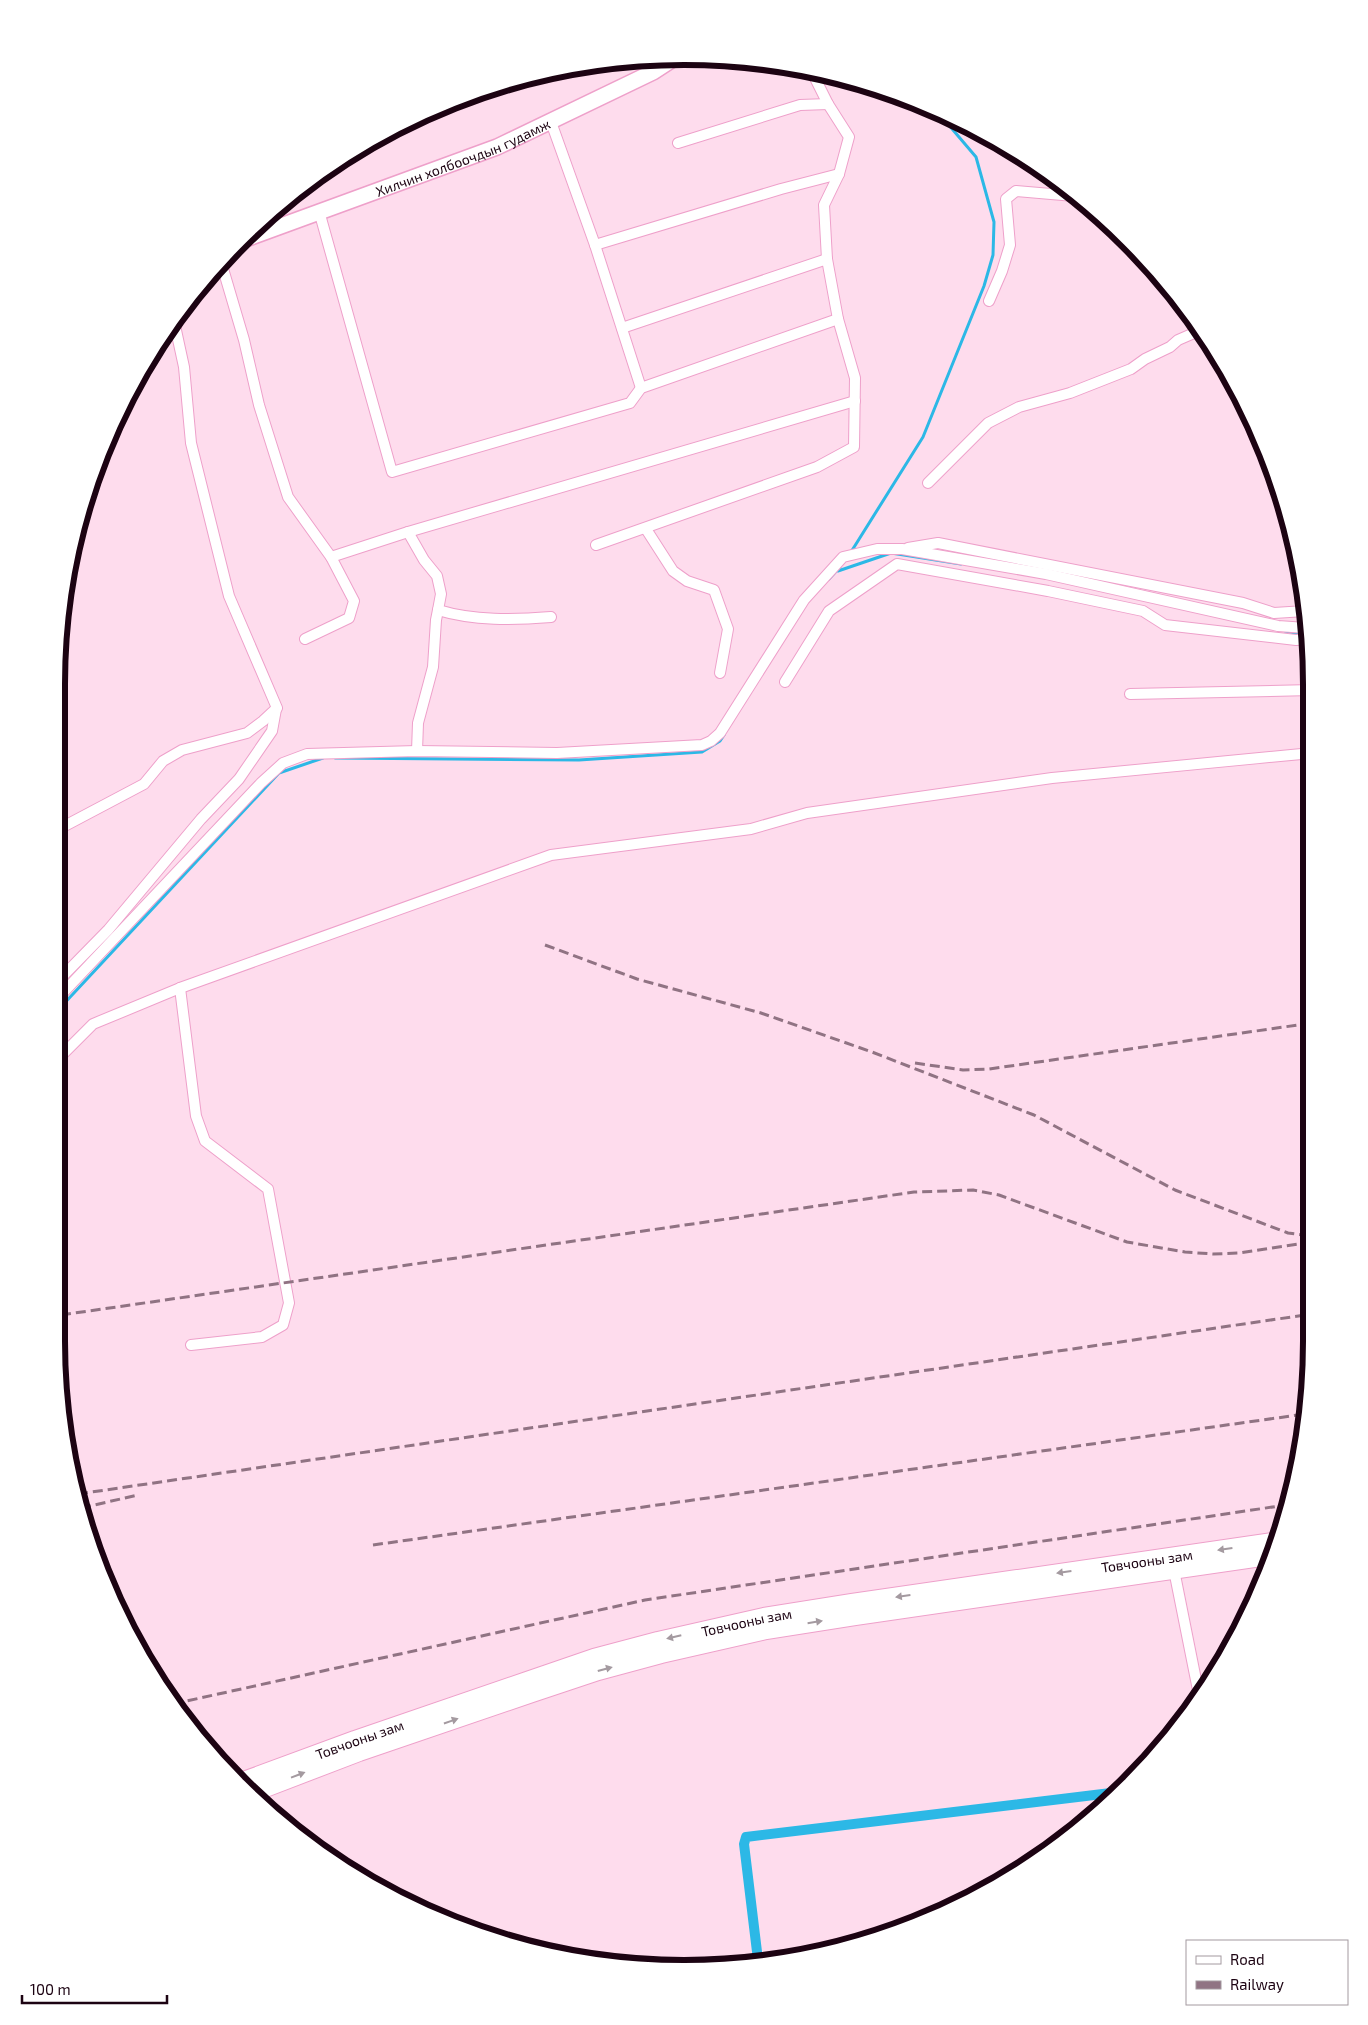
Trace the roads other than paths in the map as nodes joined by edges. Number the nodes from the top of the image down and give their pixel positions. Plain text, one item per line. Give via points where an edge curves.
1 (663, 66) edge
2 (817, 80) edge
3 (828, 104) junction
4 (551, 122) junction
5 (678, 144) dead end
6 (839, 174) junction
7 (1063, 195) edge
8 (320, 211) junction
9 (260, 234) edge
10 (596, 245) junction
11 (827, 259) junction
12 (224, 271) edge
13 (989, 301) dead end
14 (838, 319) junction
15 (622, 328) junction
16 (176, 330) edge
17 (1194, 333) edge
18 (641, 388) junction
19 (856, 401) junction
20 (928, 483) dead end
21 (646, 529) junction
22 (408, 532) junction
23 (596, 545) dead end
24 (902, 550) junction
25 (331, 557) junction
26 (438, 610) junction
27 (1299, 611) edge
28 (551, 617) dead end
29 (1300, 628) edge
30 (305, 639) dead end
31 (1302, 639) edge
32 (720, 673) dead end
33 (784, 682) dead end
34 (1303, 690) edge
35 (1130, 694) dead end
36 (277, 708) junction
37 (417, 750) junction
38 (1303, 754) edge
39 (65, 826) edge
40 (65, 973) edge
41 (180, 988) junction
42 (65, 990) edge
43 (65, 1052) edge
44 (191, 1345) dead end
45 (1269, 1543) edge
46 (1264, 1557) edge
47 (1174, 1570) junction
48 (1198, 1686) edge
49 (247, 1780) edge
50 (259, 1790) edge

1 - 4 main road, Хилчин холбоочдын гудамж
2 - 3 street
3 - 5 street via 800,104
3 - 6 street via 849,137
4 - 8 main road, Хилчин холбоочдын гудамж via 497,148
4 - 10 street
6 - 10 street
6 - 11 street via 824,205
7 - 13 street via 1016,190 1006,199 1010,245
8 - 9 main road, Хилчин холбоочдын гудамж
8 - 18 street via 392,472 630,403
10 - 15 street
11 - 14 street
11 - 15 street
12 - 25 street via 259,405 288,497
14 - 18 street
14 - 19 street via 855,378
15 - 18 street
16 - 36 street via 184,367 191,443 229,596
17 - 20 street via 1131,369 1070,393 1019,407 988,423
19 - 21 street via 854,447 817,467
19 - 22 street
21 - 23 street
21 - 32 street via 674,571 687,581 714,590 728,629
22 - 25 street
22 - 26 street via 437,576 441,594
24 - 27 street via 938,543 1242,603 1274,613
24 - 29 street via 1046,574 1278,626
24 - 37 street via 877,549 843,557 804,600 720,733 711,742 557,753
25 - 30 street via 354,601 348,618
26 - 28 street via 454,615 517,620
26 - 37 street via 433,667 418,723
31 - 33 street via 1165,625 1144,611 897,564 829,611
34 - 35 street
36 - 39 street via 247,733 182,750 163,762 144,784
36 - 40 street via 272,731 238,779 108,930
37 - 42 street via 307,754 283,763
38 - 41 street via 1052,778 807,813 751,829 551,855
41 - 43 street via 93,1024
41 - 44 street via 196,1116 205,1141 268,1189 289,1303 283,1325 262,1337
45 -> 49 highway, Товчооны зам via 764,1617 658,1641 594,1658
46 - 47 highway, Товчооны зам
47 - 48 street
50 -> 47 highway, Товчооны зам via 359,1752 598,1670 661,1654 766,1630

